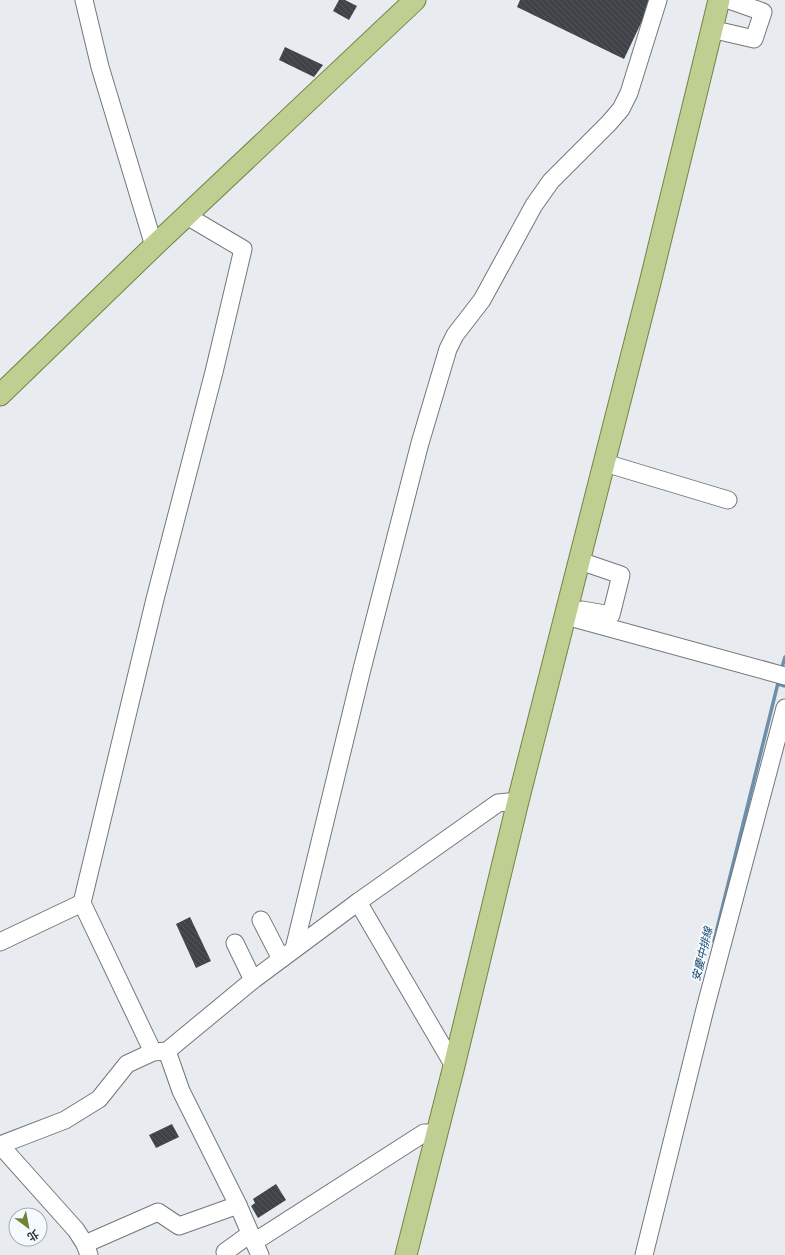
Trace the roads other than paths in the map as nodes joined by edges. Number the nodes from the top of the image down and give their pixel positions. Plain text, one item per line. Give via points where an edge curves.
1 (84, 0) edge
2 (415, 0) edge
3 (658, 0) edge
4 (719, 0) edge
5 (729, 0) edge
6 (711, 29) junction
7 (187, 216) junction
8 (154, 246) junction
9 (0, 395) edge
10 (605, 463) junction
11 (728, 500) dead end
12 (580, 561) junction
13 (567, 612) junction
14 (780, 675) edge
15 (785, 708) edge
16 (518, 801) junction
17 (358, 902) junction
18 (82, 903) junction
19 (261, 920) dead end
20 (0, 942) edge
21 (234, 943) dead end
22 (288, 954) junction
23 (253, 980) junction
24 (160, 1051) junction
25 (454, 1066) junction
26 (437, 1133) junction
27 (0, 1145) edge
28 (238, 1205) junction
29 (255, 1244) edge
30 (87, 1249) edge
31 (225, 1252) dead end
32 (406, 1255) edge
33 (644, 1255) edge

1 - 8 street via 100,67
2 - 7 main road
3 - 22 street via 629,93 621,109 551,181 534,205 482,300 455,335 448,350 414,466
4 - 6 main road
5 - 6 street via 763,12 754,39
6 - 10 main road
7 - 8 main road
7 - 18 street via 243,249
8 - 9 main road
10 - 11 street
10 - 12 main road
12 - 13 main road
12 - 13 street via 621,575 611,615
13 - 14 street
13 - 16 main road
15 - 33 street via 705,1009
16 - 17 street via 498,803
16 - 25 main road
17 - 22 street
17 - 25 street
18 - 20 street
18 - 24 street
19 - 22 street
21 - 23 street
22 - 23 street
23 - 24 street
24 - 27 street via 127,1064 99,1099 65,1120
24 - 28 street
25 - 26 main road
26 - 29 street via 424,1132
26 - 32 main road
27 - 30 street via 76,1230
28 - 29 street
28 - 30 street via 179,1226 158,1212
29 - 31 street

